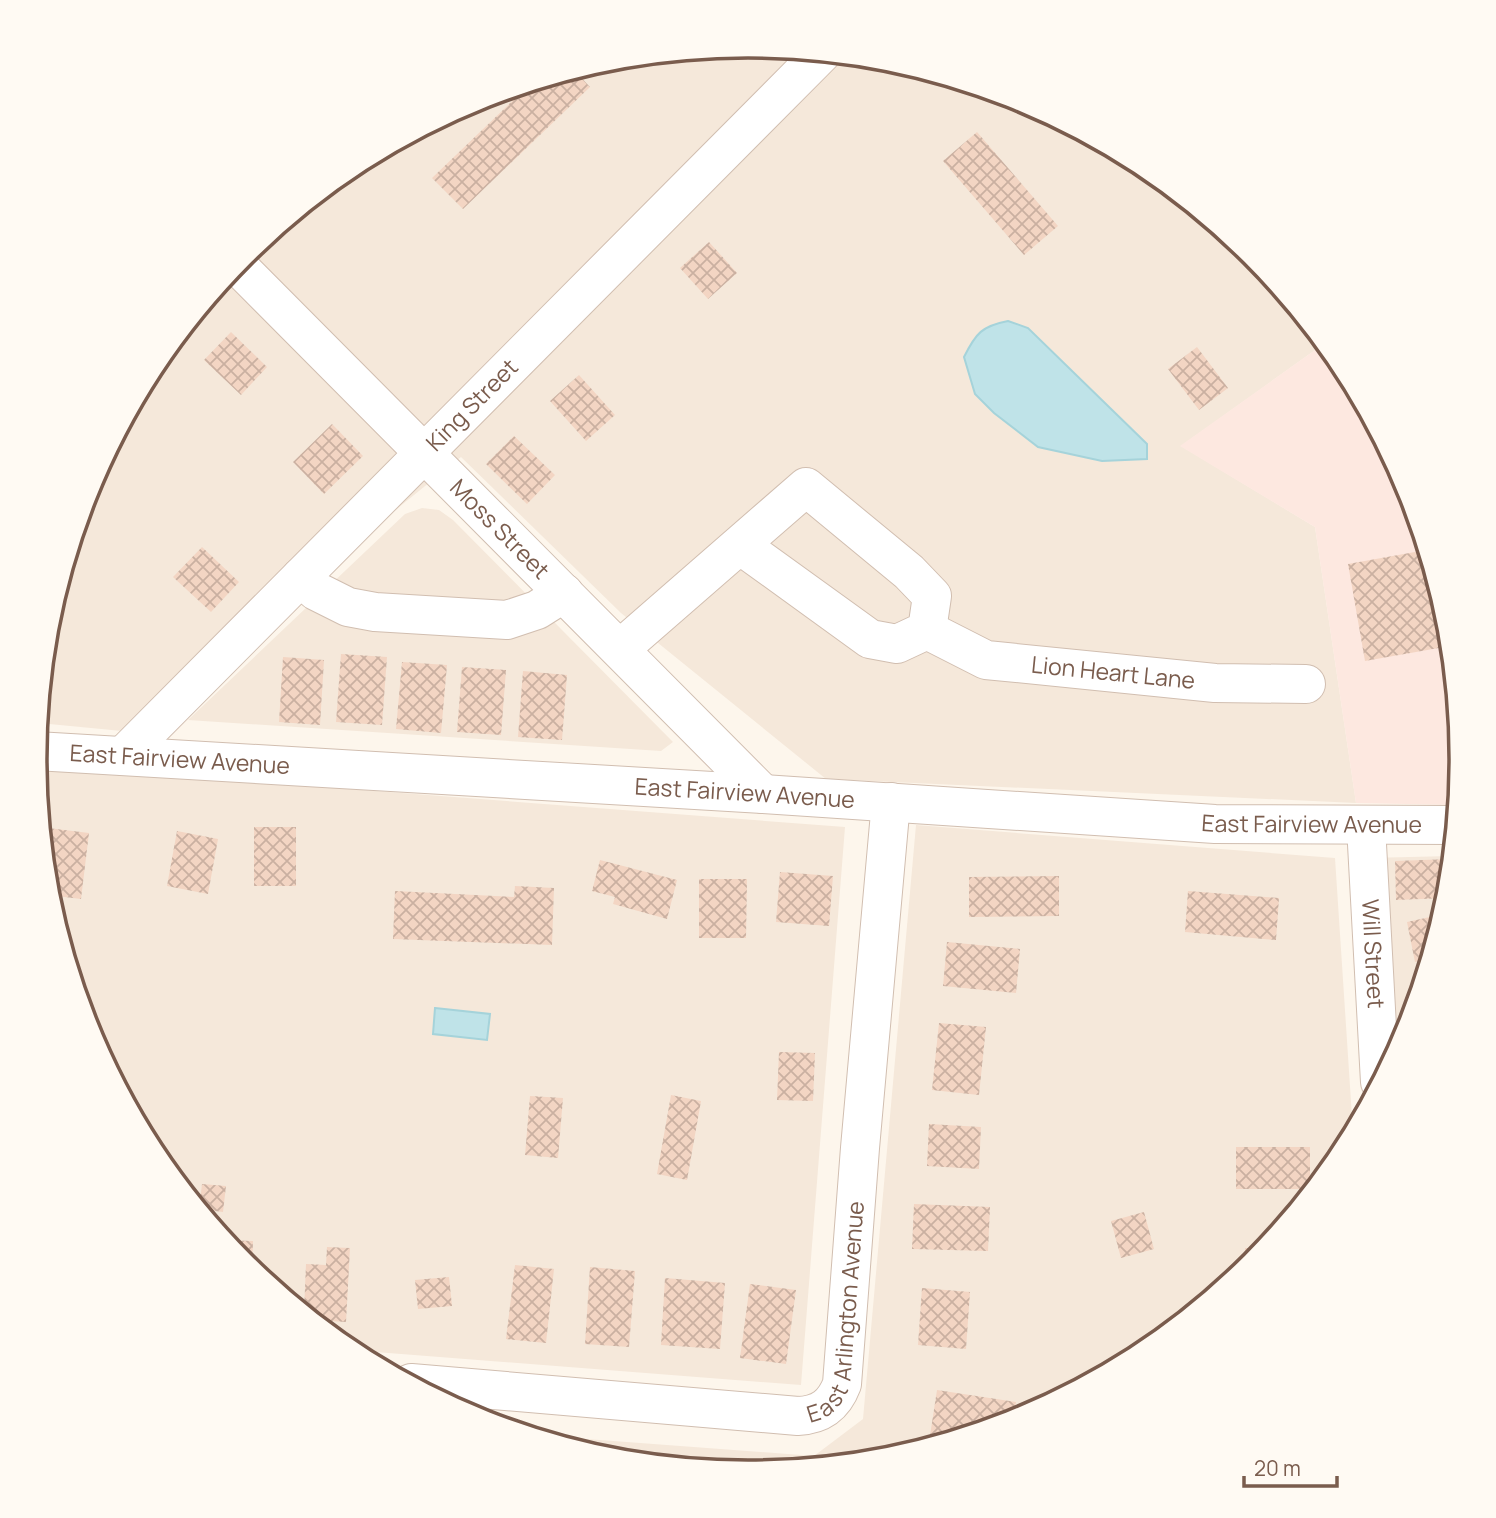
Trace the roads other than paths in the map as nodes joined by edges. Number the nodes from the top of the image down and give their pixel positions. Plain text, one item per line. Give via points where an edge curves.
1 (813, 62) edge
2 (244, 272) edge
3 (424, 453) junction
4 (740, 545) junction
5 (301, 577) junction
6 (564, 593) junction
7 (928, 630) junction
8 (620, 649) junction
9 (1306, 684) dead end
10 (47, 752) edge
11 (124, 756) junction
12 (763, 793) junction
13 (891, 802) junction
14 (1445, 825) edge
15 (1366, 826) junction
16 (1379, 1063) edge
17 (434, 1385) edge

1 - 3 street, King Street
2 - 3 street, Moss Street
3 - 5 street, King Street
3 - 6 street, Moss Street
4 - 7 street via 870,639 897,643
4 - 7 street via 806,487 932,596
4 - 8 street
5 - 6 street via 316,591 348,607 507,620
5 - 11 street, King Street
6 - 8 street, Moss Street
7 - 9 street, Lion Heart Lane via 986,660 1215,683
8 - 12 street, Moss Street
10 - 11 street, East Fairview Avenue
11 - 12 street, East Fairview Avenue
12 - 13 street, East Fairview Avenue
13 - 15 street, East Fairview Avenue via 1215,824
13 - 17 street, East Arlington Avenue via 842,1384 830,1404 821,1412 798,1416
14 - 15 street, East Fairview Avenue
15 - 16 street, Will Street

